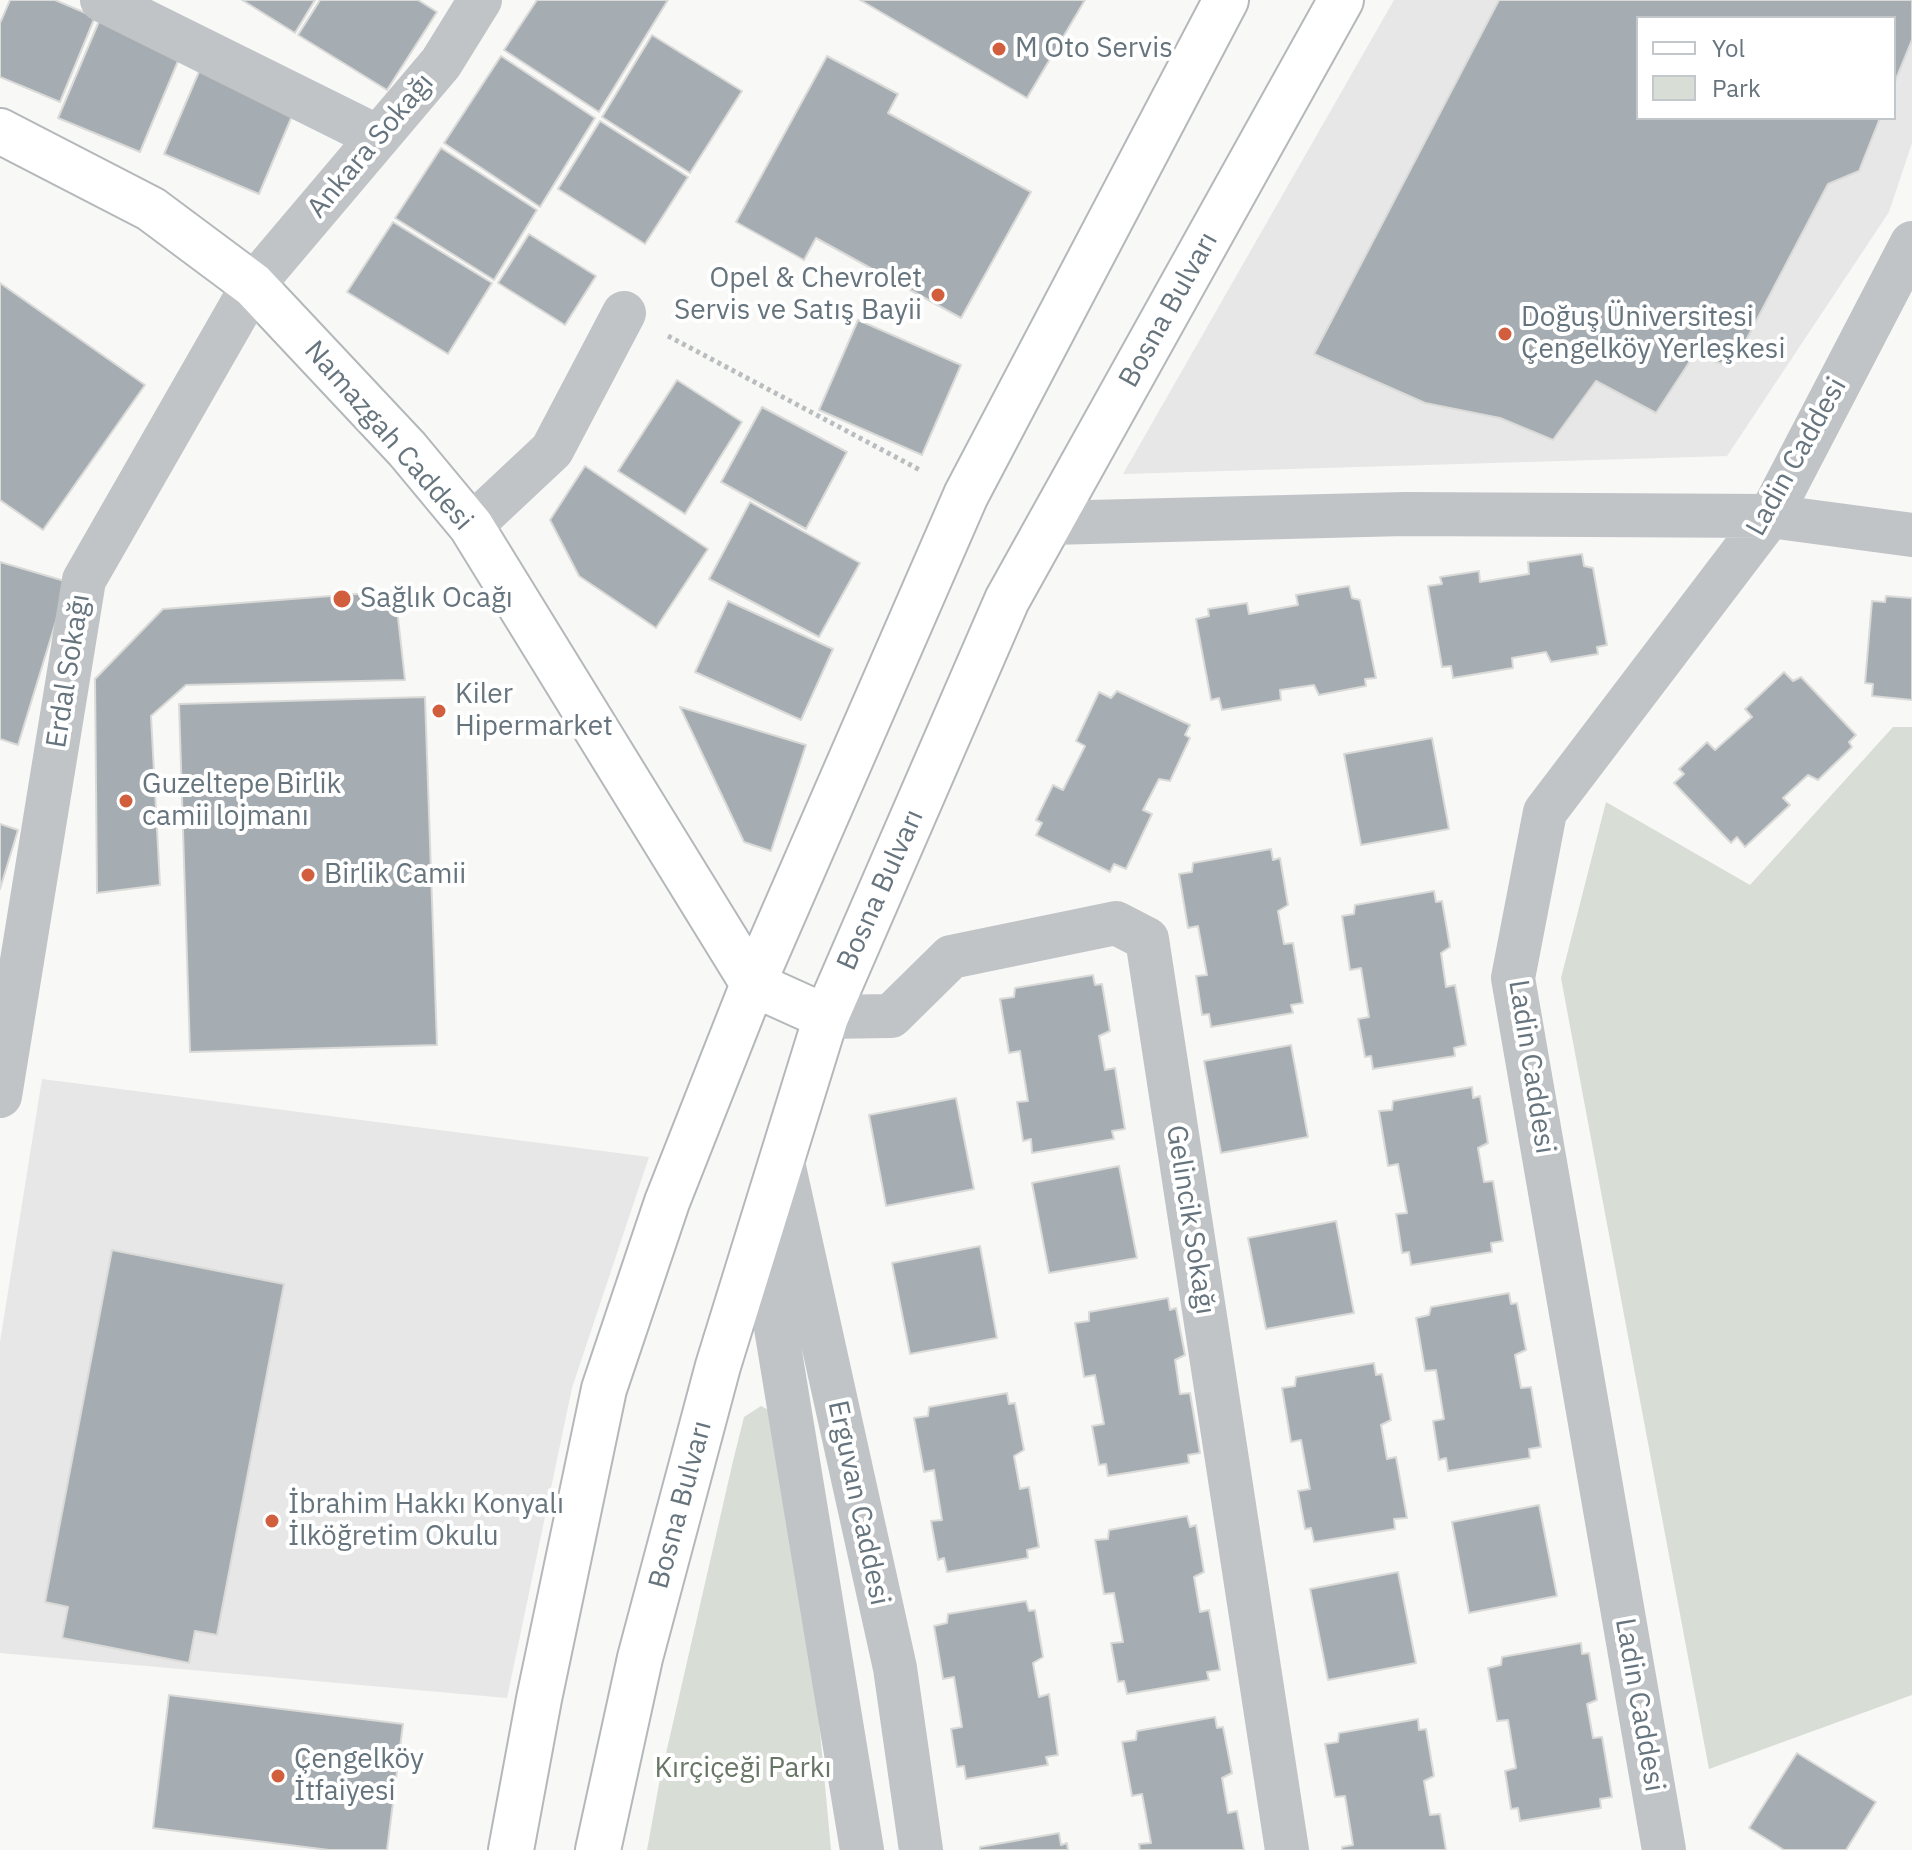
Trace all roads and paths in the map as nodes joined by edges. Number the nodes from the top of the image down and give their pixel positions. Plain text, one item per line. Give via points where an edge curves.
1 (102, 0) edge
2 (480, 0) edge
3 (1226, 0) edge
4 (1341, 0) edge
5 (0, 131) edge
6 (378, 137) junction
7 (1912, 243) edge
8 (253, 285) junction
9 (624, 313) joint
10 (966, 495) junction
11 (1770, 516) junction
12 (1050, 523) junction
13 (471, 526) junction
14 (1912, 535) edge
15 (753, 984) junction
16 (826, 1017) junction
17 (0, 1096) edge
18 (782, 1158) junction
19 (760, 1231) junction
20 (511, 1850) edge
21 (598, 1850) edge
22 (862, 1850) edge
23 (921, 1850) edge
24 (1287, 1850) edge
25 (1664, 1850) edge

1 - 6 street
2 - 6 street, Ankara Sokağı via 441,63
3 - 10 main road
4 - 12 main road, Bosna Bulvarı
5 - 8 main road, Namazgah Caddesi via 151,209
6 - 8 street, Ankara Sokağı
7 - 11 street, Ladin Caddesi
8 - 13 main road, Namazgah Caddesi via 407,449
8 - 17 street, Erdal Sokağı via 84,580
9 - 10 path
9 - 13 street via 552,450
10 - 15 main road
11 - 12 street via 1405,514
11 - 14 street
11 - 25 street, Ladin Caddesi via 1545,812 1513,978
12 - 16 main road, Bosna Bulvarı via 1007,600
13 - 15 main road, Namazgah Caddesi
15 - 16 main road
15 - 20 main road via 667,1202 604,1389
16 - 18 main road, Bosna Bulvarı
16 - 24 street, Gelincik Sokağı via 891,1016 951,957 1116,923 1147,939
18 - 19 main road, Bosna Bulvarı
18 - 23 street, Erguvan Caddesi via 895,1668
19 - 21 main road, Bosna Bulvarı via 640,1658
19 - 22 street

